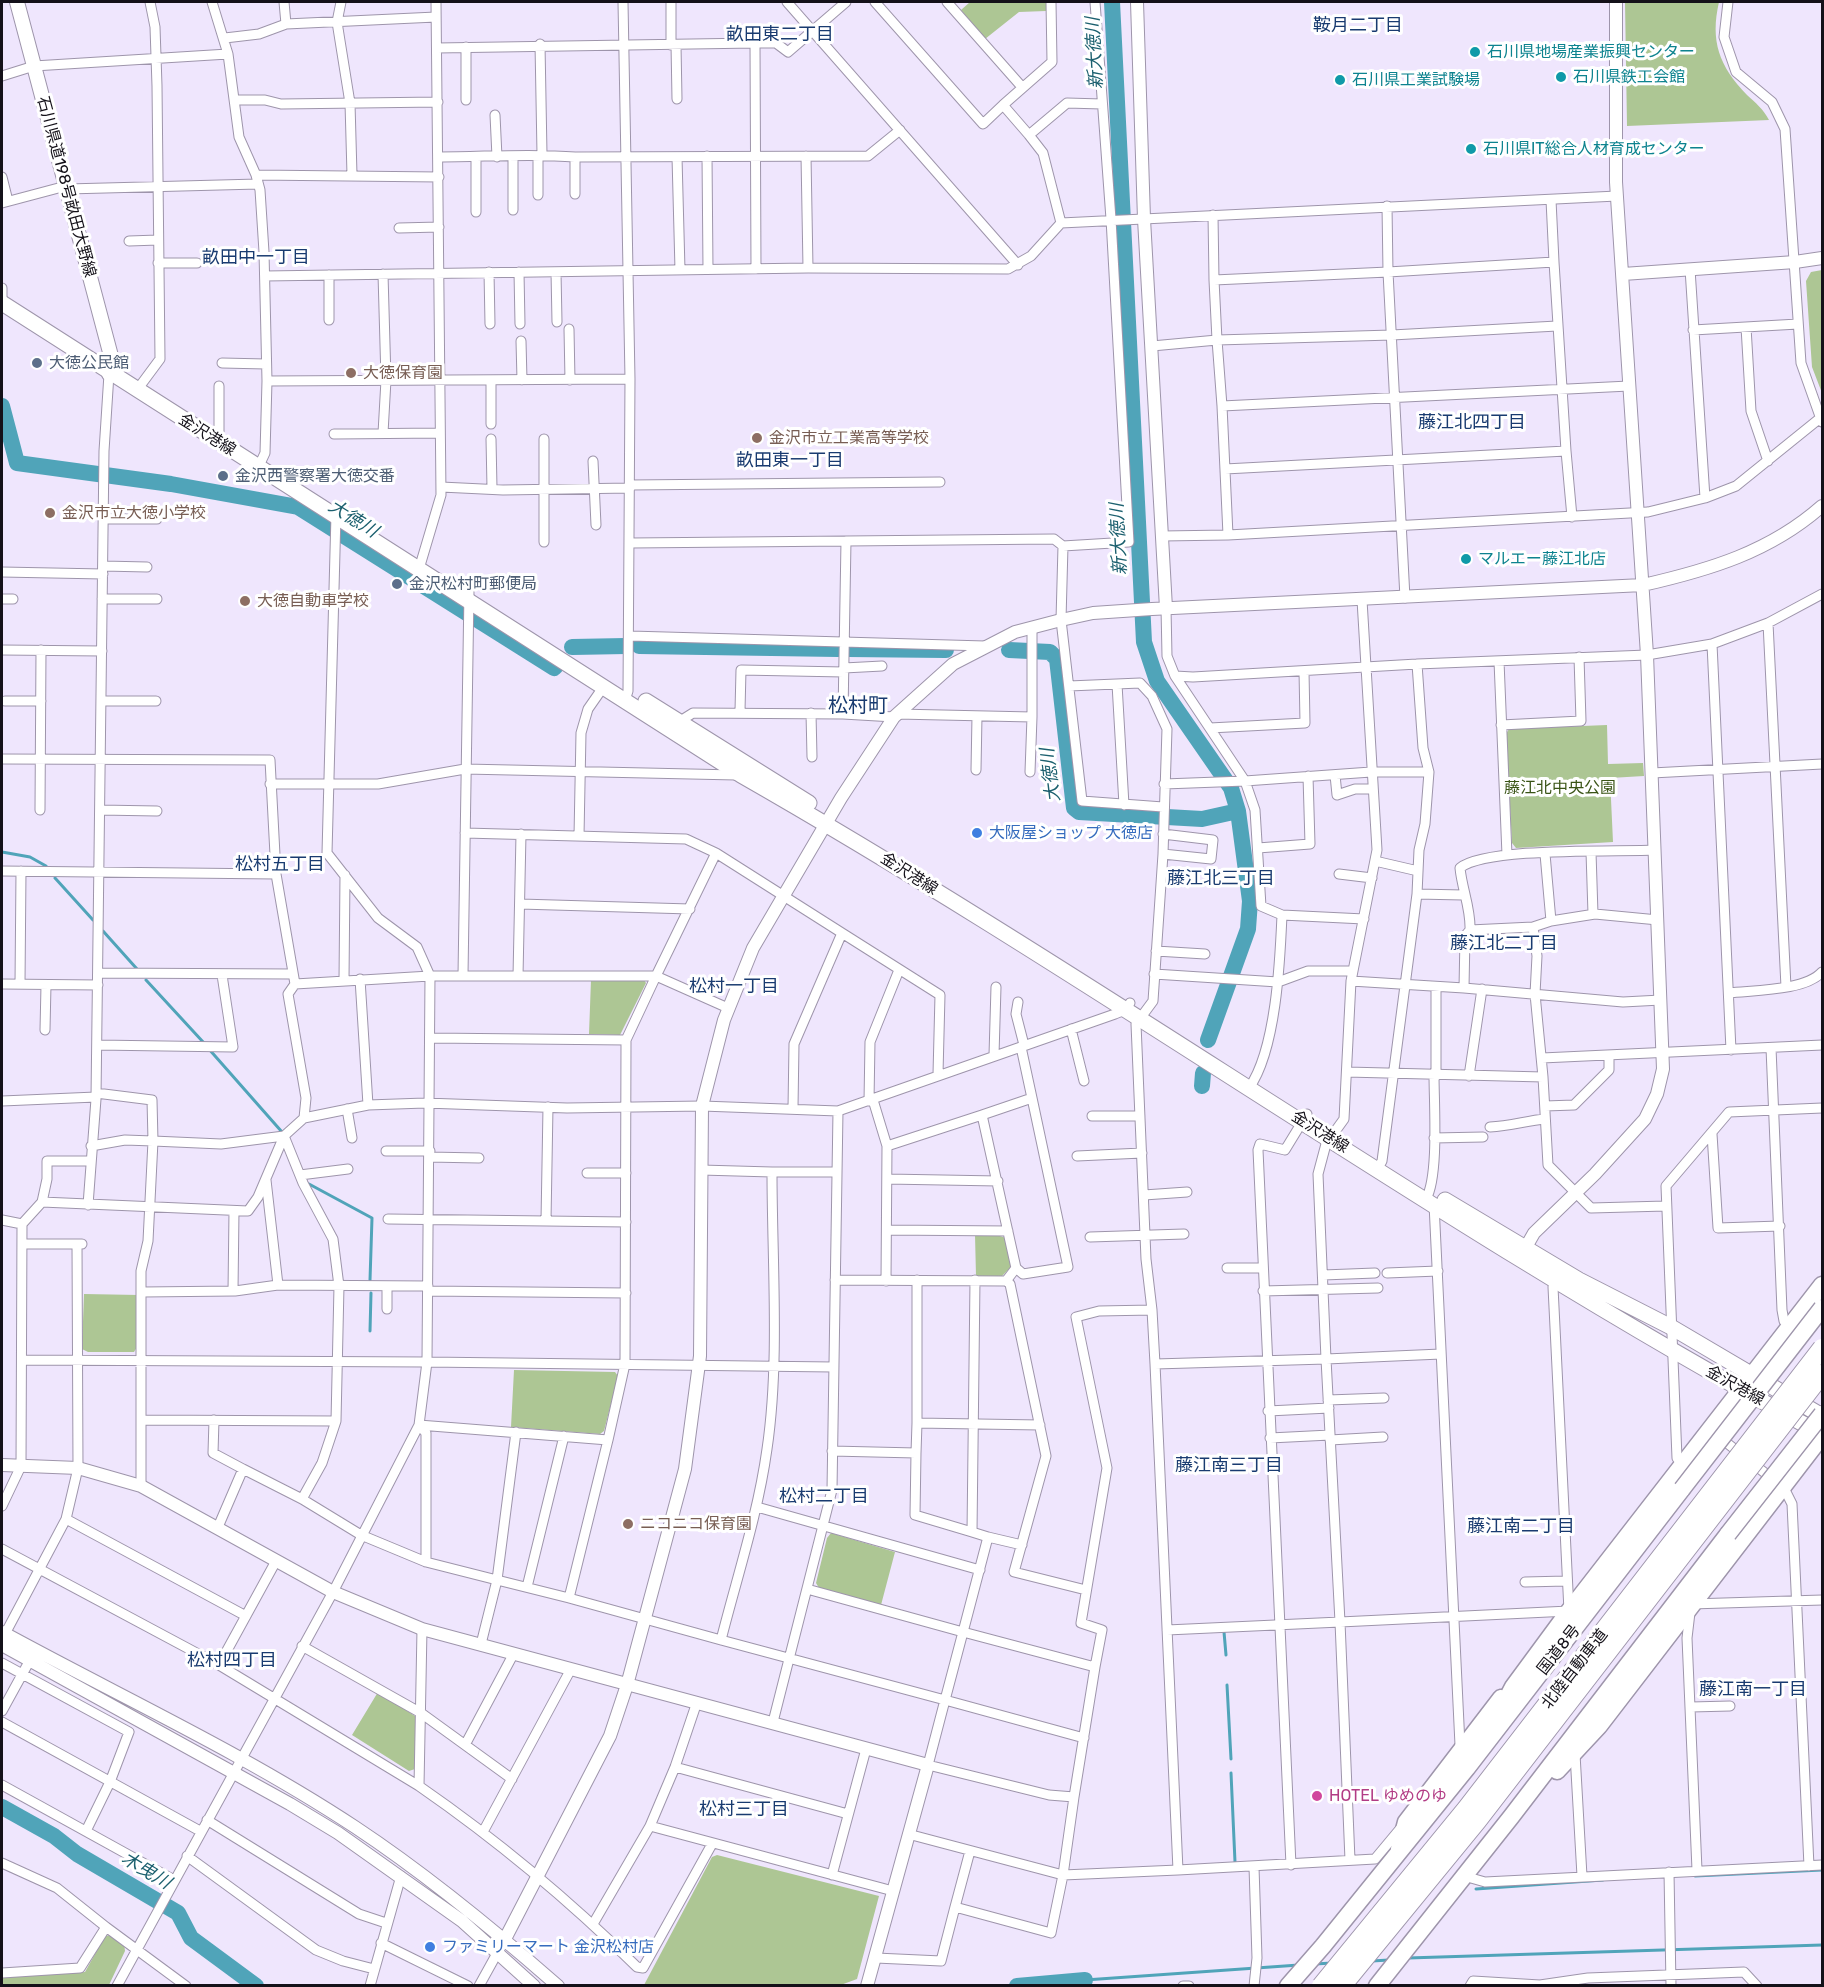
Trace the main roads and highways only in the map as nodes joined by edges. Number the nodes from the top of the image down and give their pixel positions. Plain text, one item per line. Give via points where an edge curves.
1 (17, 2) edge
2 (2, 296) edge
3 (110, 369) junction
4 (469, 605) junction
5 (627, 695) junction
6 (676, 726) junction
7 (829, 819) junction
8 (1523, 1252) junction
9 (1822, 1284) edge
10 (1822, 1308) edge
11 (1822, 1347) edge
12 (1754, 1374) junction
13 (1822, 1374) edge
14 (1742, 1390) junction
15 (1822, 1415) edge
16 (1822, 1435) edge
17 (1514, 1687) junction
18 (1467, 1767) junction
19 (1534, 1787) junction
20 (1398, 1853) junction
21 (1288, 1986) edge
22 (1321, 1986) edge
23 (1342, 1986) edge
24 (1377, 1986) edge

1 - 3 main road, 石川県道198号畝田大野線 via 111,356
2 - 3 main road, 金沢港線
3 - 4 main road, 金沢港線 via 260,464 336,521 420,564
4 - 5 main road, 金沢港線
4 - 5 main road, 金沢港線 via 604,686
5 - 6 main road, 金沢港線
6 - 7 main road, 金沢港線
6 - 7 main road, 金沢港線 via 741,775
7 - 8 main road, 金沢港線 via 1430,1198
8 - 12 main road, 金沢港線
8 - 14 main road, 金沢港線 via 1556,1281
9 - 12 highway
10 - 18 highway, 国道8号, bridge
11 - 22 highway, 北陸自動車道, bridge via 1466,1809
12 - 14 highway
12 - 15 main road, 金沢港線
13 - 23 highway, 北陸自動車道, bridge via 1478,1820
14 - 16 main road, 金沢港線
14 - 17 highway
15 - 19 highway, bridge
16 - 19 highway via 1599,1726 1575,1754
17 - 18 highway
17 - 20 highway via 1406,1822
18 - 20 highway, 国道8号
19 - 24 highway
20 - 21 highway, 国道8号

